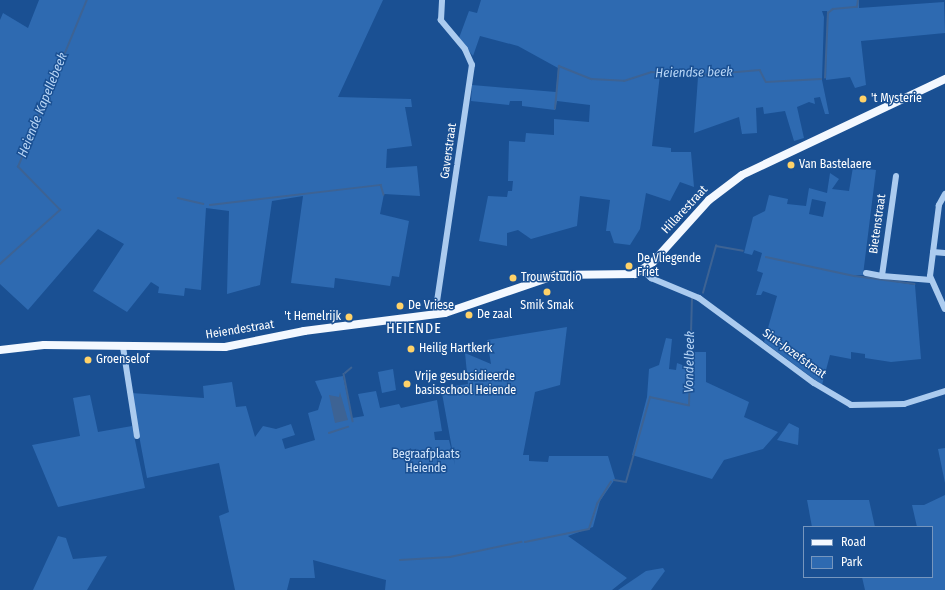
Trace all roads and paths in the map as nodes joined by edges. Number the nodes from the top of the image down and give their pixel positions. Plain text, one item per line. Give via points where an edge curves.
1 (442, 0) edge
2 (945, 79) edge
3 (896, 176) dead end
4 (945, 194) edge
5 (933, 252) junction
6 (945, 253) edge
7 (643, 271) junction
8 (866, 273) dead end
9 (882, 276) junction
10 (931, 280) junction
11 (945, 309) edge
12 (434, 314) junction
13 (123, 347) junction
14 (0, 350) edge
15 (945, 391) edge
16 (137, 436) dead end

1 - 12 street, Gaverstraat via 441,20 465,49 472,65
2 - 7 main road, Hillarestraat via 742,175 709,200
3 - 9 street, Bietenstraat
4 - 5 street via 939,205
5 - 6 street
5 - 10 street
7 - 12 main road via 627,276 556,275
7 - 15 street, Sint-Jozefstraat via 651,278 699,298 814,384 851,405 877,407 904,404
8 - 9 street
9 - 10 street
10 - 11 street
12 - 13 main road, Heiendestraat via 304,331 225,347
13 - 14 main road, Heiendestraat via 44,345
13 - 16 street

